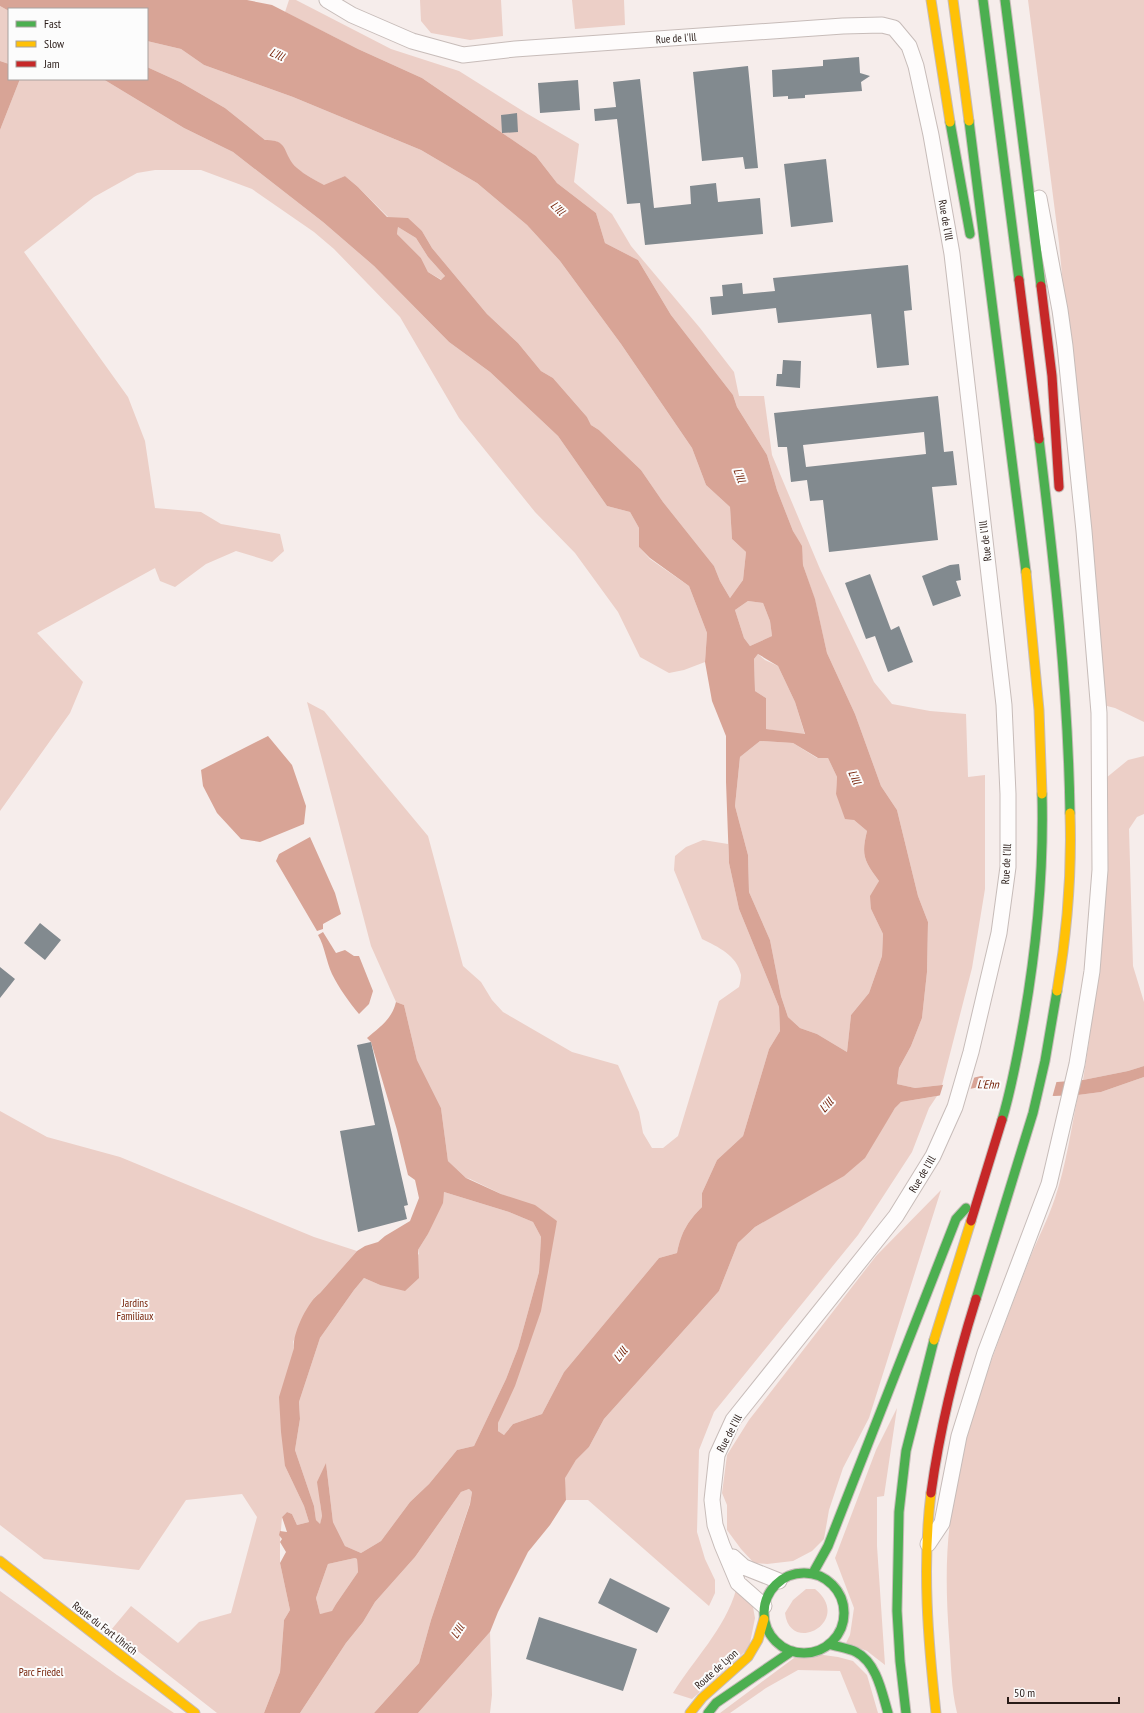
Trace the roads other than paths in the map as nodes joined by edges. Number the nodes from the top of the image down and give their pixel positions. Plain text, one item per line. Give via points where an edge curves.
1 (327, 0) edge
2 (931, 0) edge
3 (953, 0) edge
4 (983, 0) edge
5 (1005, 0) edge
6 (1012, 0) edge
7 (1010, 42) junction
8 (1026, 167) junction
9 (972, 246) dead end
10 (990, 361) dead end
11 (1003, 386) junction
12 (1060, 499) dead end
13 (1058, 528) dead end
14 (1051, 542) junction
15 (980, 1194) junction
16 (927, 1547) junction
17 (730, 1560) junction
18 (0, 1561) edge
19 (813, 1573) junction
20 (779, 1581) junction
21 (764, 1612) junction
22 (829, 1644) junction
23 (792, 1651) junction
24 (195, 1713) edge
25 (690, 1713) edge
26 (708, 1713) edge
27 (888, 1713) edge
28 (906, 1713) edge
29 (936, 1713) edge

1 - 17 street, Rue de l'Ill via 352,15 412,42 463,55 882,25 894,28 909,46 916,66 952,254 1004,705 1008,867 999,933 971,1052 955,1107 933,1156 896,1216 733,1420 717,1455 712,1500 715,1525
2 - 9 main road
3 - 11 main road
4 - 14 main road
5 - 7 main road
6 - 7 main road
7 - 8 main road
8 - 12 main road via 1052,376
8 - 16 street via 1040,200 1060,310 1084,531 1099,713 1100,870 1092,971 1077,1064 1049,1184 985,1353 959,1436 942,1524
10 - 11 main road
11 - 15 main road via 1039,710 1042,868 1034,958 1017,1056 1006,1106
13 - 14 main road
14 - 16 main road via 1069,750 1071,847 1063,957 1033,1113 958,1357 937,1448
15 - 19 main road via 956,1219 828,1546
15 - 28 main road via 930,1354 906,1451 899,1512 897,1612
16 - 29 main road via 928,1640
17 - 20 street via 733,1557 744,1567
17 - 21 street, Rue de l'Ill via 738,1583
18 - 24 main road, Route du Fort Uhrich
19 - 20 main road via 795,1574
19 - 22 main road via 835,1586 842,1597 843,1623
20 - 21 main road via 767,1596
21 - 23 main road via 768,1632 783,1647
21 - 25 main road, Route de Lyon via 758,1640 748,1657 702,1698
22 - 23 main road via 811,1652
22 - 27 main road via 858,1653 867,1662 876,1677
23 - 26 main road via 716,1703

